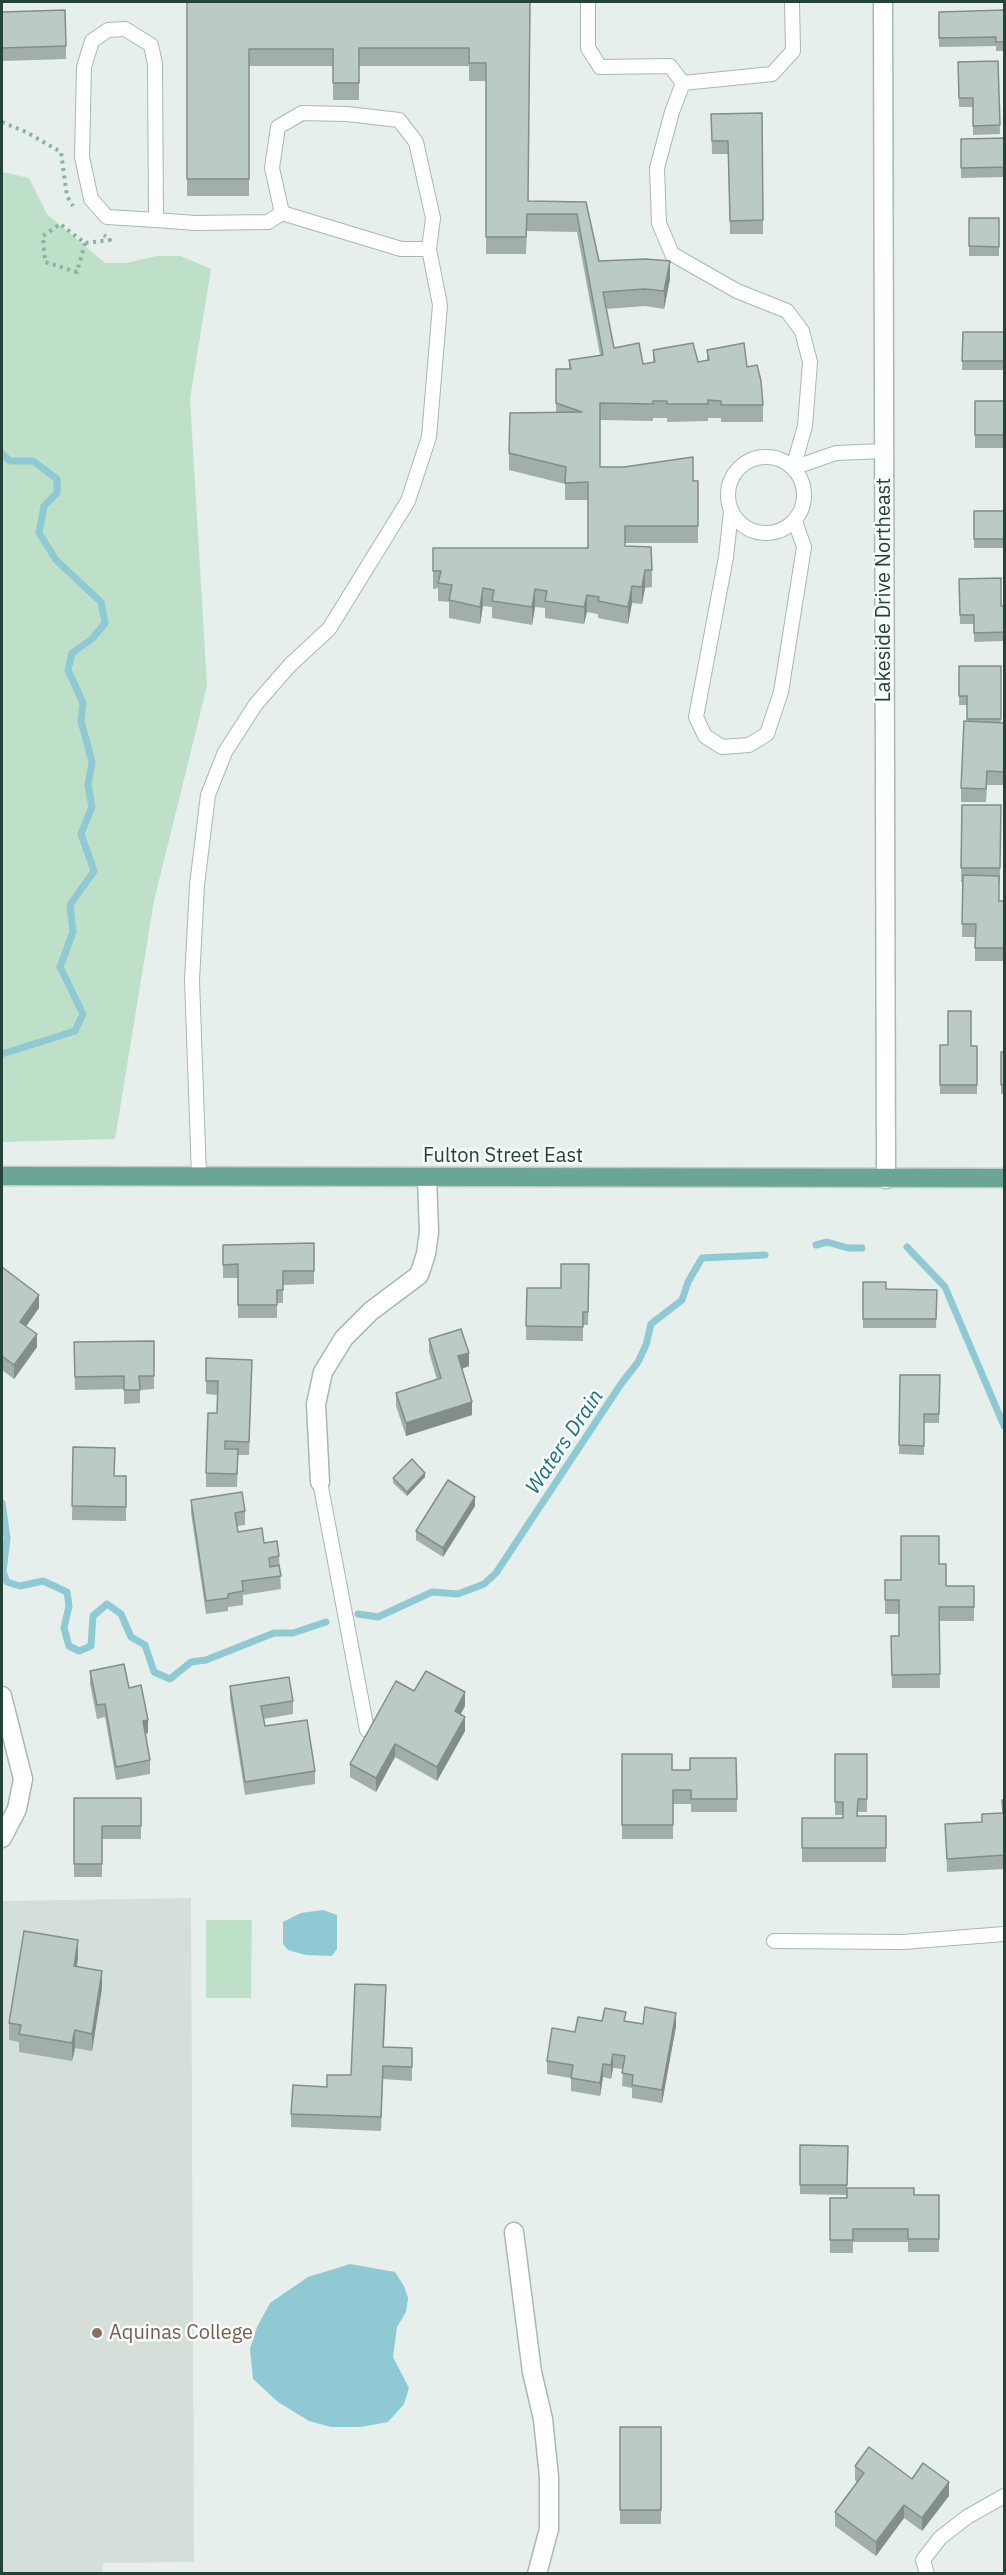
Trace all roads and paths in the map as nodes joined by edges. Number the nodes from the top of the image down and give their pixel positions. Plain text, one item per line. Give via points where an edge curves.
1 (588, 2) edge
2 (792, 2) edge
3 (883, 2) edge
4 (683, 83) junction
5 (2, 122) edge
6 (282, 213) junction
7 (78, 214) dead end
8 (156, 220) junction
9 (102, 233) dead end
10 (85, 243) junction
11 (429, 249) junction
12 (884, 451) junction
13 (793, 468) junction
14 (731, 512) junction
15 (795, 521) junction
16 (2, 1176) edge
17 (199, 1176) junction
18 (427, 1178) junction
19 (1005, 1178) edge
20 (885, 1179) junction
21 (320, 1482) joint
22 (2, 1695) edge
23 (366, 1730) edge
24 (2, 1838) edge
25 (1005, 1934) edge
26 (774, 1941) dead end
27 (514, 2232) dead end
28 (1005, 2496) edge
29 (537, 2574) edge
30 (927, 2574) edge

1 - 4 lane via 588,48 600,67 670,66
2 - 4 lane via 793,51 772,74
3 - 12 street, Lakeside Drive Northeast
4 - 13 lane via 657,168 659,223 672,254 737,291 787,311 802,331 810,362 805,426
5 - 7 path via 61,152 67,196
6 - 8 lane via 268,222 195,224
6 - 11 lane via 401,249
6 - 11 lane via 272,168 278,127 302,113 399,120 416,142 433,218
8 - 8 lane via 107,217 91,199 82,157 84,67 92,41 108,30 125,28 151,45 155,64
9 - 10 path via 110,240
10 - 10 path via 77,272 45,262 42,236 60,224
11 - 17 lane via 440,305 429,437 408,501 329,630 290,665 256,704 225,752 208,795 197,885 192,980
12 - 13 lane via 836,453
12 - 20 street, Lakeside Drive Northeast
13 - 14 lane via 772,457 743,464 731,477
13 - 15 lane via 804,488 804,500
14 - 15 lane via 738,523 760,533 779,531
14 - 15 lane via 696,717 705,736 722,747 749,745 767,734 771,723 781,692 804,546
16 - 17 main road, Fulton Street East
17 - 18 main road, Fulton Street East
18 - 20 main road, Fulton Street East
18 - 21 street via 429,1232 419,1275 371,1311 344,1338 323,1372 316,1404
19 - 20 main road, Fulton Street East
21 - 23 lane
22 - 24 street via 23,1779 17,1809
25 - 26 lane via 903,1942
27 - 29 street via 549,2477 549,2529
28 - 30 lane via 940,2538 923,2560

